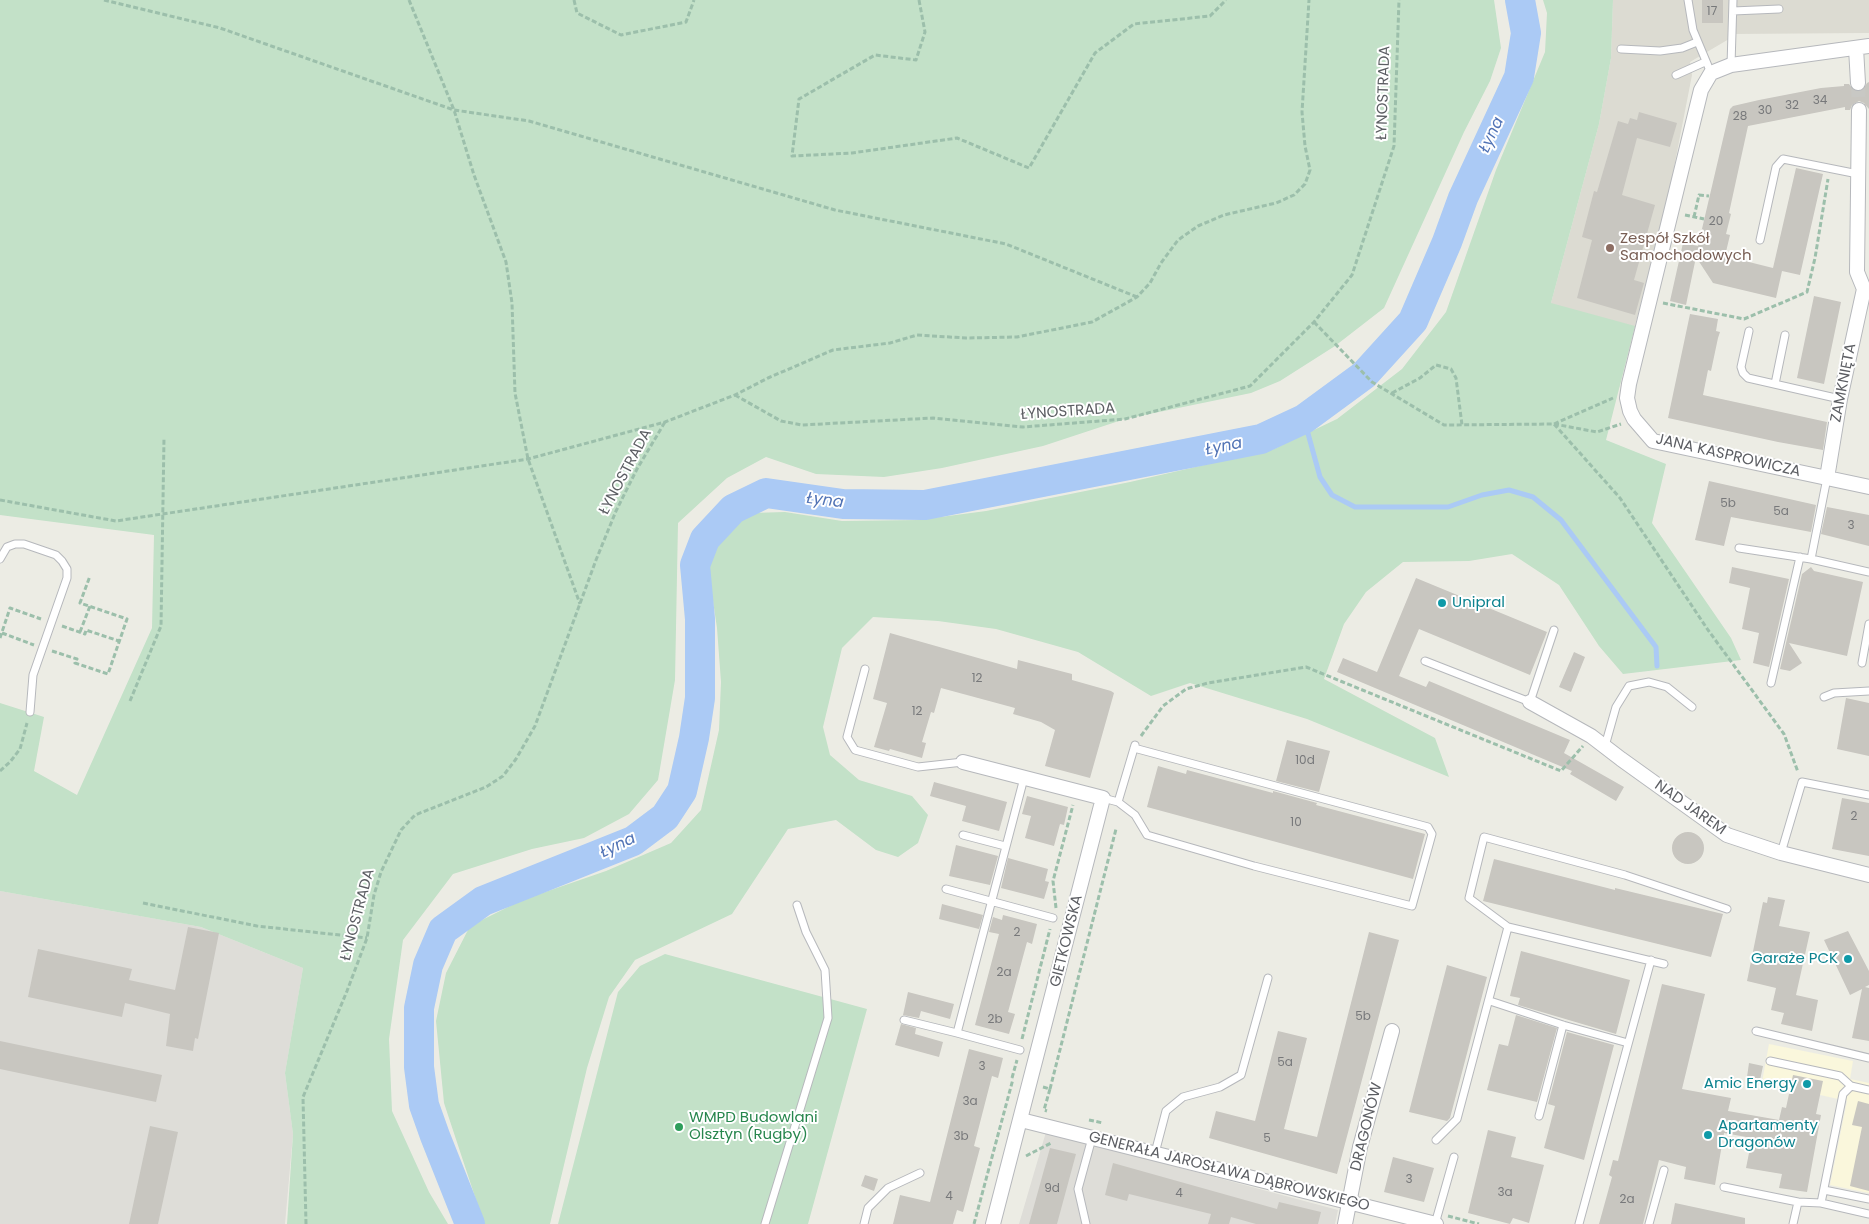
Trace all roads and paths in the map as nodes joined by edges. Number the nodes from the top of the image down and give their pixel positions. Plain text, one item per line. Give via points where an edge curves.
1 (104, 0) edge
2 (409, 0) edge
3 (574, 0) edge
4 (694, 0) edge
5 (919, 0) edge
6 (1226, 0) edge
7 (1309, 0) edge
8 (1400, 0) edge
9 (1688, 0) edge
10 (1733, 0) edge
11 (1779, 9) dead end
12 (1733, 11) junction
13 (1697, 42) junction
14 (1863, 47) edge
15 (1621, 49) dead end
16 (1731, 65) junction
17 (1708, 68) junction
18 (1676, 75) dead end
19 (1858, 83) tunnel mouth
20 (454, 110) junction
21 (1859, 110) tunnel mouth
22 (1864, 154) edge
23 (1829, 168) junction
24 (1858, 174) junction
25 (1709, 196) dead end
26 (1682, 215) dead end
27 (1694, 217) junction
28 (1704, 219) dead end
29 (1760, 240) dead end
30 (1866, 288) edge
31 (1137, 297) junction
32 (1668, 304) dead end
33 (1314, 322) junction
34 (1749, 331) dead end
35 (1785, 335) dead end
36 (1775, 384) junction
37 (1628, 391) junction
38 (736, 394) junction
39 (1391, 394) junction
40 (1840, 399) junction
41 (1628, 421) dead end
42 (665, 422) junction
43 (1554, 424) junction
44 (1462, 425) junction
45 (164, 438) dead end
46 (528, 460) junction
47 (1827, 478) junction
48 (1869, 487) edge
49 (0, 500) edge
50 (163, 514) junction
51 (1739, 548) dead end
52 (1800, 557) junction
53 (0, 559) edge
54 (1811, 559) junction
55 (1869, 572) edge
56 (90, 576) dead end
57 (581, 605) junction
58 (90, 606) junction
59 (1869, 624) edge
60 (1554, 630) dead end
61 (80, 632) dead end
62 (2, 633) dead end
63 (43, 648) junction
64 (1425, 661) dead end
65 (1862, 663) dead end
66 (865, 668) dead end
67 (1771, 683) dead end
68 (1869, 691) edge
69 (1824, 697) dead end
70 (130, 701) dead end
71 (1530, 702) junction
72 (1692, 707) dead end
73 (30, 712) joint
74 (1591, 736) junction
75 (1135, 746) junction
76 (1604, 746) junction
77 (963, 762) joint
78 (0, 771) edge
79 (1024, 778) junction
80 (1802, 782) junction
81 (1076, 792) junction
82 (1869, 796) edge
83 (1104, 798) junction
84 (1118, 802) junction
85 (1116, 829) dead end
86 (963, 835) dead end
87 (1005, 846) junction
88 (1781, 853) junction
89 (1869, 874) edge
90 (946, 889) dead end
91 (991, 902) junction
92 (143, 903) dead end
93 (797, 905) dead end
94 (1727, 909) dead end
95 (1053, 918) junction
96 (1508, 927) junction
97 (367, 938) junction
98 (1651, 960) junction
99 (1664, 964) dead end
100 (1268, 978) dead end
101 (1490, 1001) junction
102 (904, 1020) dead end
103 (1563, 1025) junction
104 (1392, 1031) dead end
105 (1756, 1031) dead end
106 (958, 1033) junction
107 (1628, 1043) junction
108 (1020, 1050) junction
109 (1869, 1058) edge
110 (1770, 1061) dead end
111 (1012, 1078) junction
112 (1017, 1080) dead end
113 (1040, 1086) dead end
114 (1851, 1086) junction
115 (1050, 1089) junction
116 (1869, 1090) edge
117 (1044, 1110) dead end
118 (1540, 1116) dead end
119 (1021, 1120) junction
120 (1092, 1138) junction
121 (1436, 1140) dead end
122 (1055, 1141) dead end
123 (1155, 1153) junction
124 (1454, 1157) dead end
125 (1023, 1158) dead end
126 (1664, 1170) dead end
127 (920, 1173) dead end
128 (1724, 1187) dead end
129 (1824, 1190) junction
130 (1869, 1199) edge
131 (1798, 1202) junction
132 (1350, 1203) junction
133 (1821, 1203) junction
134 (1869, 1214) edge
135 (306, 1224) edge
136 (765, 1224) edge
137 (864, 1224) edge
138 (974, 1224) edge
139 (993, 1224) edge
140 (1086, 1224) edge
141 (1345, 1224) edge
142 (1435, 1224) edge
143 (1579, 1224) edge
144 (1649, 1224) edge
145 (1793, 1224) edge

1 - 20 path via 220,28
2 - 20 path
3 - 4 path via 577,13 621,35 686,22
5 - 6 path via 926,32 916,60 875,55 799,99 792,156 852,153 958,138 1030,168 1095,53 1134,24 1210,16
7 - 31 path via 1302,112 1304,146 1310,170 1305,184 1276,203 1224,215 1198,226 1178,240
8 - 33 path, ŁYNOSTRADA via 1394,146 1352,275
9 - 13 lane
10 - 12 lane
11 - 12 lane
12 - 16 lane
13 - 15 lane via 1660,52
13 - 17 lane
14 - 16 street
14 - 19 street
16 - 17 street
17 - 18 lane
17 - 37 street, JANA KASPROWICZA
20 - 31 path via 529,121 835,210 1006,244
20 - 46 path via 506,262 512,303 515,394
21 - 22 street, ZAMKNIĘTA
22 - 24 street, ZAMKNIĘTA
23 - 24 lane
23 - 29 lane via 1783,159 1776,167
23 - 32 path via 1807,292 1744,319
24 - 30 street, ZAMKNIĘTA via 1857,272
25 - 27 path via 1699,194
26 - 27 path
27 - 28 path
30 - 40 street, ZAMKNIĘTA
31 - 38 path via 1092,322 1016,337 966,338 917,334 890,343 833,350
33 - 38 path, ŁYNOSTRADA via 1250,386 1125,419 1024,427 933,418 802,425 781,421
33 - 39 path via 1372,382
34 - 36 lane via 1741,367 1743,373 1748,378
35 - 36 lane
36 - 40 lane
37 - 43 path
37 - 47 street, JANA KASPROWICZA via 1630,411 1653,441
38 - 42 path, ŁYNOSTRADA
39 - 44 path via 1444,425
39 - 44 path via 1436,365 1451,369 1456,378
40 - 47 street, ZAMKNIĘTA
41 - 43 path via 1597,432
42 - 46 path
42 - 57 path, ŁYNOSTRADA via 616,511
43 - 44 path
43 - 80 path via 1620,498 1708,630 1784,734
45 - 50 path
46 - 50 path
46 - 57 path
47 - 48 street, JANA KASPROWICZA
47 - 54 lane
49 - 50 path via 116,521
50 - 70 path via 161,626
51 - 52 lane
52 - 54 lane
52 - 67 lane
53 - 63 lane via 7,547 24,544 56,555 67,568 67,578
54 - 55 lane
56 - 58 path via 80,603
57 - 97 path, ŁYNOSTRADA via 535,726 503,776 486,787 415,815 400,830 381,872
58 - 61 path
58 - 63 path via 127,619 108,674
59 - 65 lane
60 - 71 lane
62 - 63 path
63 - 73 lane via 33,675
64 - 71 lane
66 - 77 lane via 847,737 855,750 918,767
68 - 69 lane via 1834,693
71 - 74 street, NAD JAREM
72 - 76 lane via 1667,687 1649,682 1629,686 1616,707
73 - 78 path via 20,749
74 - 75 path via 1561,771 1306,667 1186,689 1163,706
74 - 76 street, NAD JAREM
75 - 84 lane
75 - 84 lane via 1428,828 1432,834 1412,906 1147,835 1135,815
76 - 88 street, NAD JAREM via 1727,835
77 - 79 street
79 - 81 street
79 - 87 lane
80 - 82 lane
80 - 88 lane
81 - 83 street
81 - 95 path via 1053,881 1057,906
83 - 84 lane
83 - 119 street, GIETKOWSKA
85 - 115 path
86 - 87 lane
87 - 91 lane
88 - 89 street, NAD JAREM
90 - 91 lane
91 - 95 lane
91 - 106 lane
92 - 97 path via 257,926
93 - 136 lane via 825,970 828,1018
94 - 96 lane via 1625,875 1484,837 1469,898
95 - 108 path
96 - 98 lane
96 - 101 lane
97 - 135 path, ŁYNOSTRADA via 302,1096
98 - 99 lane
98 - 107 lane
100 - 123 lane via 1241,1075 1220,1087 1184,1096 1166,1111
101 - 103 lane
101 - 121 lane via 1457,1119
102 - 106 lane
103 - 107 lane
103 - 118 lane
104 - 132 street, DRAGONÓW via 1360,1147
105 - 109 lane
106 - 108 lane
107 - 143 lane
108 - 111 path
110 - 114 lane via 1840,1076
111 - 112 path
111 - 138 path
113 - 115 path
114 - 116 lane
114 - 129 lane via 1843,1094
115 - 117 path
119 - 120 street, GENERAŁA JAROSŁAWA DĄBROWSKIEGO
119 - 139 street, GIETKOWSKA
120 - 123 street, GENERAŁA JAROSŁAWA DĄBROWSKIEGO
120 - 140 lane via 1078,1190
122 - 125 path
123 - 132 street, GENERAŁA JAROSŁAWA DĄBROWSKIEGO
124 - 142 lane
126 - 144 lane
127 - 137 lane via 888,1188 868,1208
128 - 131 lane
129 - 130 lane
129 - 133 lane
131 - 133 lane
131 - 145 lane
132 - 141 street, DRAGONÓW
132 - 142 street, GENERAŁA JAROSŁAWA DĄBROWSKIEGO
133 - 134 lane

